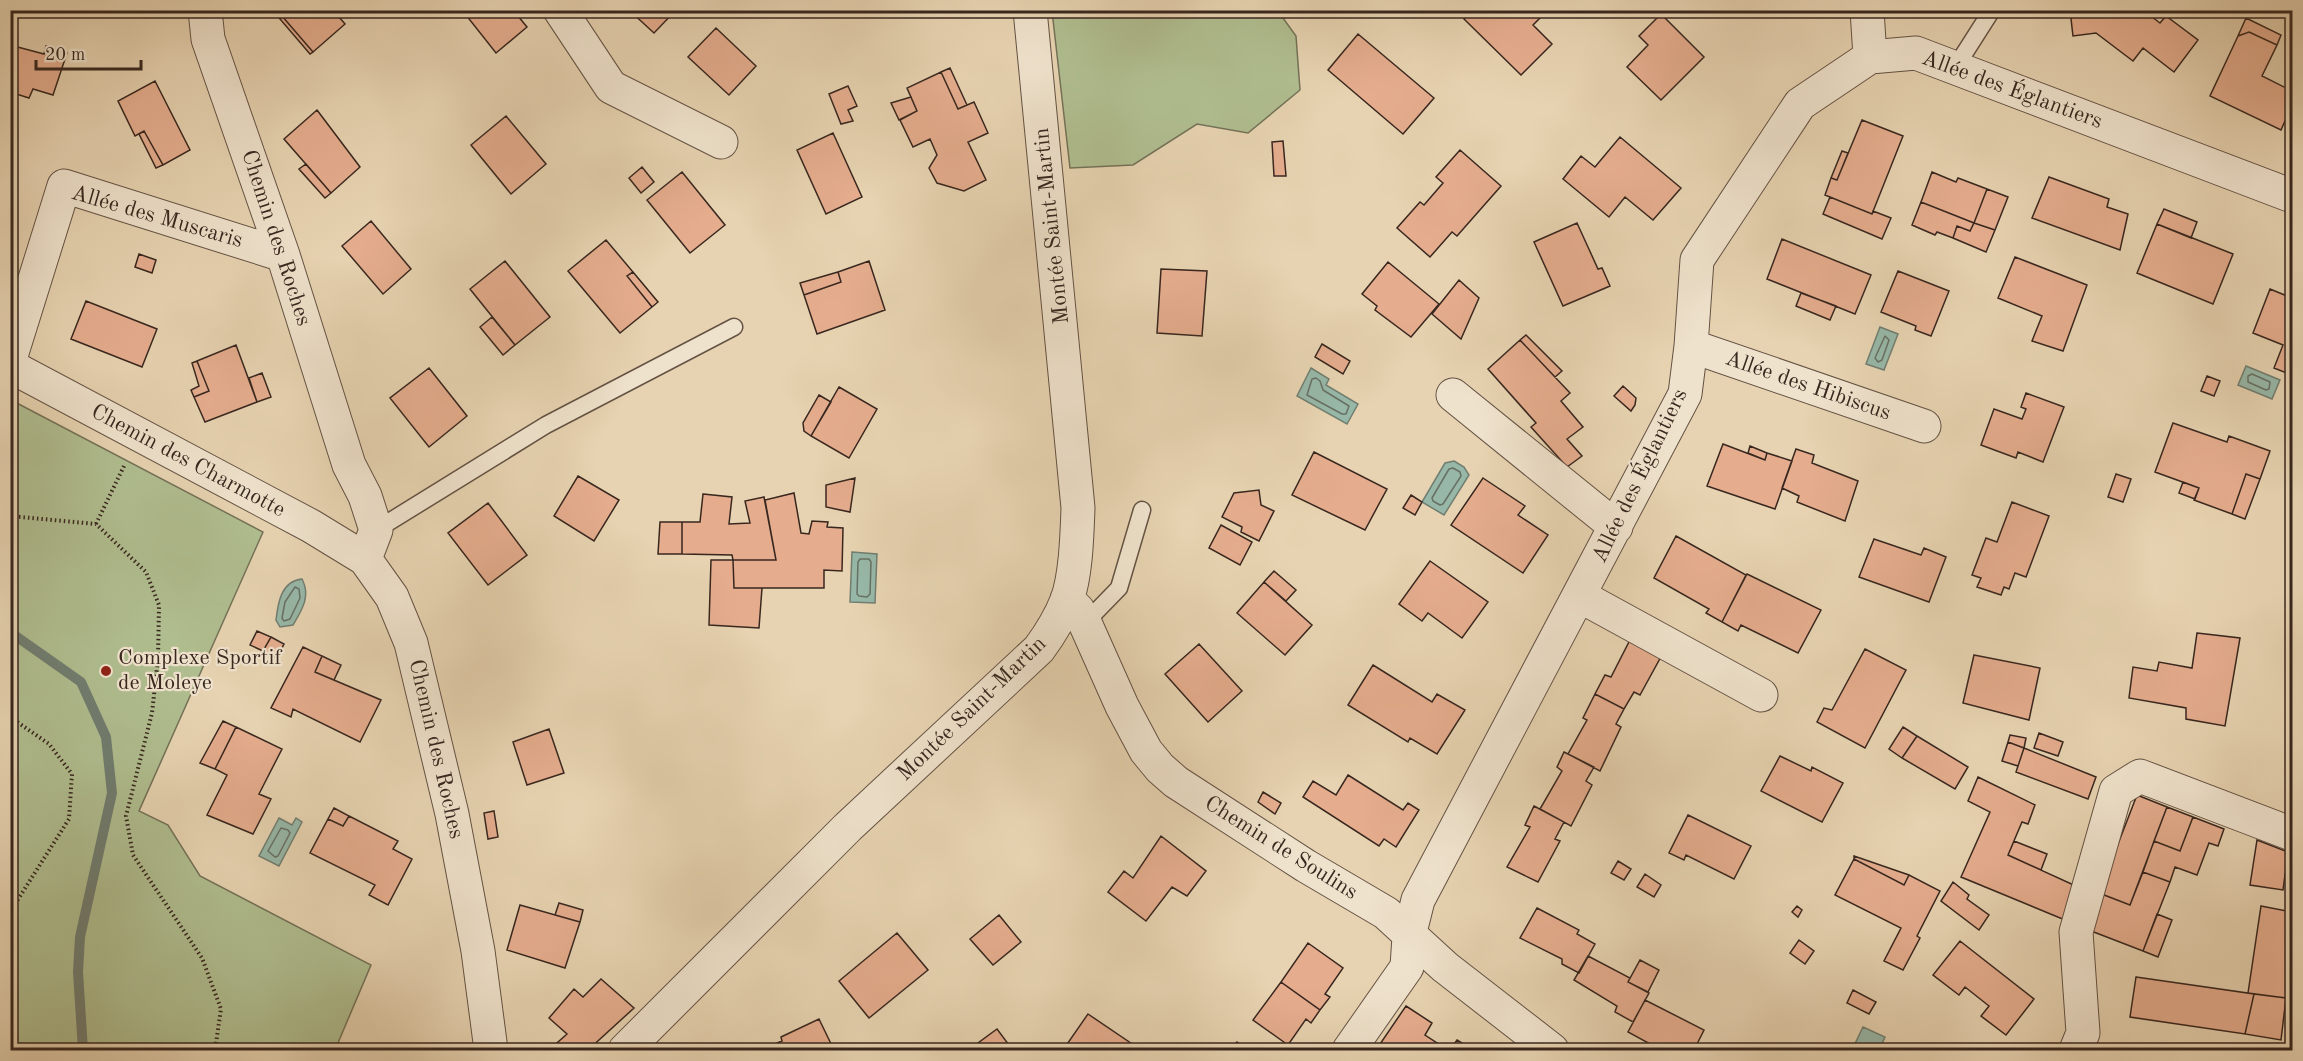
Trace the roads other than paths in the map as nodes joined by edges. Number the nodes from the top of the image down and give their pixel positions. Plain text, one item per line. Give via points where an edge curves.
1 (206, 10) edge
2 (560, 10) edge
3 (1030, 10) edge
4 (1867, 10) edge
5 (1992, 10) edge
6 (1870, 57) junction
7 (1955, 68) junction
8 (721, 142) dead end
9 (2292, 196) edge
10 (283, 255) junction
11 (734, 327) dead end
12 (1691, 346) junction
13 (10, 359) edge
14 (10, 366) edge
15 (1453, 395) dead end
16 (1924, 426) dead end
17 (1142, 510) dead end
18 (1616, 527) junction
19 (360, 544) junction
20 (1580, 596) junction
21 (1076, 611) junction
22 (1761, 695) dead end
23 (2292, 834) edge
24 (1409, 936) junction
25 (491, 1050) edge
26 (625, 1050) edge
27 (1349, 1050) edge
28 (1552, 1050) edge
29 (2076, 1050) edge

1 - 10 street, Chemin des Roches via 208,39
2 - 8 street via 611,87
3 - 21 street, Montée Saint-Martin via 1078,508
4 - 6 street
5 - 7 lane
6 - 7 street, Allée des Églantiers via 1916,53
6 - 12 street, Allée des Églantiers via 1800,104 1697,260
7 - 9 street, Allée des Églantiers
10 - 13 street, Allée des Muscaris via 64,186
10 - 19 street, Chemin des Roches via 349,465 351,507 345,530
11 - 19 lane via 546,425
12 - 16 street, Allée des Hibiscus
12 - 18 street, Allée des Églantiers via 1685,394
14 - 19 street, Chemin des Charmotte via 139,436
15 - 18 street
17 - 21 lane via 1119,588
18 - 20 street, Allée des Églantiers
19 - 25 street, Chemin des Roches via 392,597 411,643 455,825
20 - 22 street
20 - 24 street, Allée des Églantiers via 1418,900
21 - 24 street, Chemin de Soulins via 1122,706 1160,768 1217,810 1386,913
21 - 26 street, Montée Saint-Martin via 848,827
23 - 29 street via 2140,776 2116,790 2076,932 2082,1033
24 - 27 street, Allée des Églantiers via 1407,967
24 - 28 street, Chemin de Soulins

